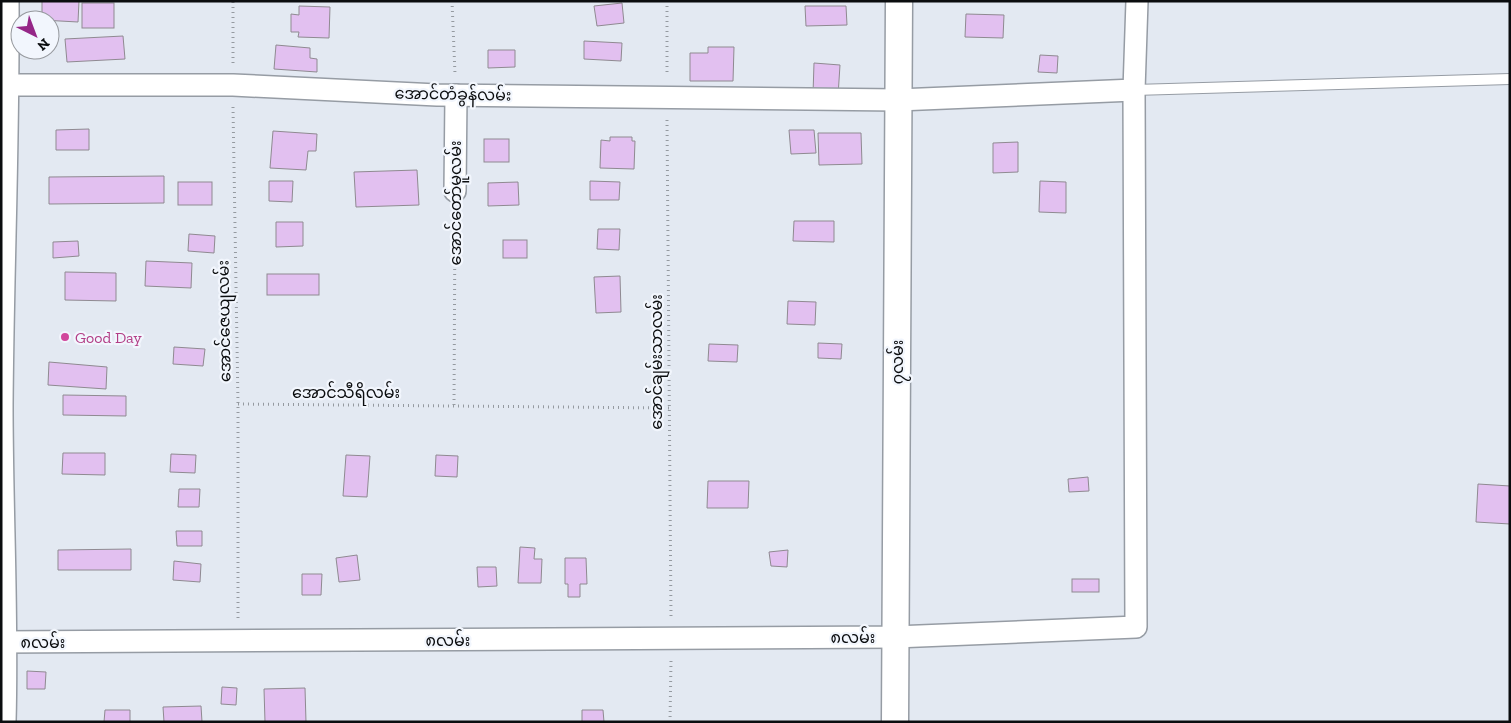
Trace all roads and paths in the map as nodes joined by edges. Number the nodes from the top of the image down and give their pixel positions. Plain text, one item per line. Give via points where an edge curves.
1 (8, 1) edge
2 (233, 1) edge
3 (452, 1) edge
4 (667, 1) edge
5 (899, 1) edge
6 (1137, 1) edge
7 (1510, 79) edge
8 (8, 85) junction
9 (233, 86) junction
10 (1134, 90) junction
11 (456, 95) junction
12 (667, 97) junction
13 (898, 100) junction
14 (455, 191) joint
15 (238, 404) junction
16 (454, 405) junction
17 (2, 406) edge
18 (669, 408) junction
19 (895, 637) junction
20 (671, 638) junction
21 (238, 641) junction
22 (4, 642) edge
23 (5, 722) edge
24 (670, 722) edge
25 (895, 722) edge

1 - 8 street
2 - 9 path, အောင်ဇေယျလမ်း
3 - 11 path
4 - 12 path, အောင်ချမ်းသာလမ်း
5 - 13 street, ၇လမ်း
6 - 10 street
7 - 10 lane
8 - 9 street, အောင်တံခွန်လမ်း
8 - 17 street
9 - 11 street, အောင်တံခွန်လမ်း
9 - 15 path, အောင်ဇေယျလမ်း
10 - 13 street, အောင်တံခွန်လမ်း
10 - 19 street, ၈လမ်း via 1136,627
11 - 12 street, အောင်တံခွန်လမ်း
11 - 14 street, အောင်တော်မူလမ်း
12 - 13 street, အောင်တံခွန်လမ်း
12 - 18 path, အောင်ချမ်းသာလမ်း
13 - 19 street, ၇လမ်း
14 - 16 path, အောင်တော်မူလမ်း
15 - 16 path, အောင်သီရိလမ်း
15 - 21 path, အောင်ဇေယျလမ်း
16 - 18 path, အောင်သီရိလမ်း
17 - 22 street
18 - 20 path, အောင်ချမ်းသာလမ်း
19 - 20 street, ၈လမ်း
19 - 25 street, ၇လမ်း
20 - 21 street, ၈လမ်း
20 - 24 path, အောင်ချမ်းသာလမ်း
21 - 22 street, ၈လမ်း
22 - 23 street

